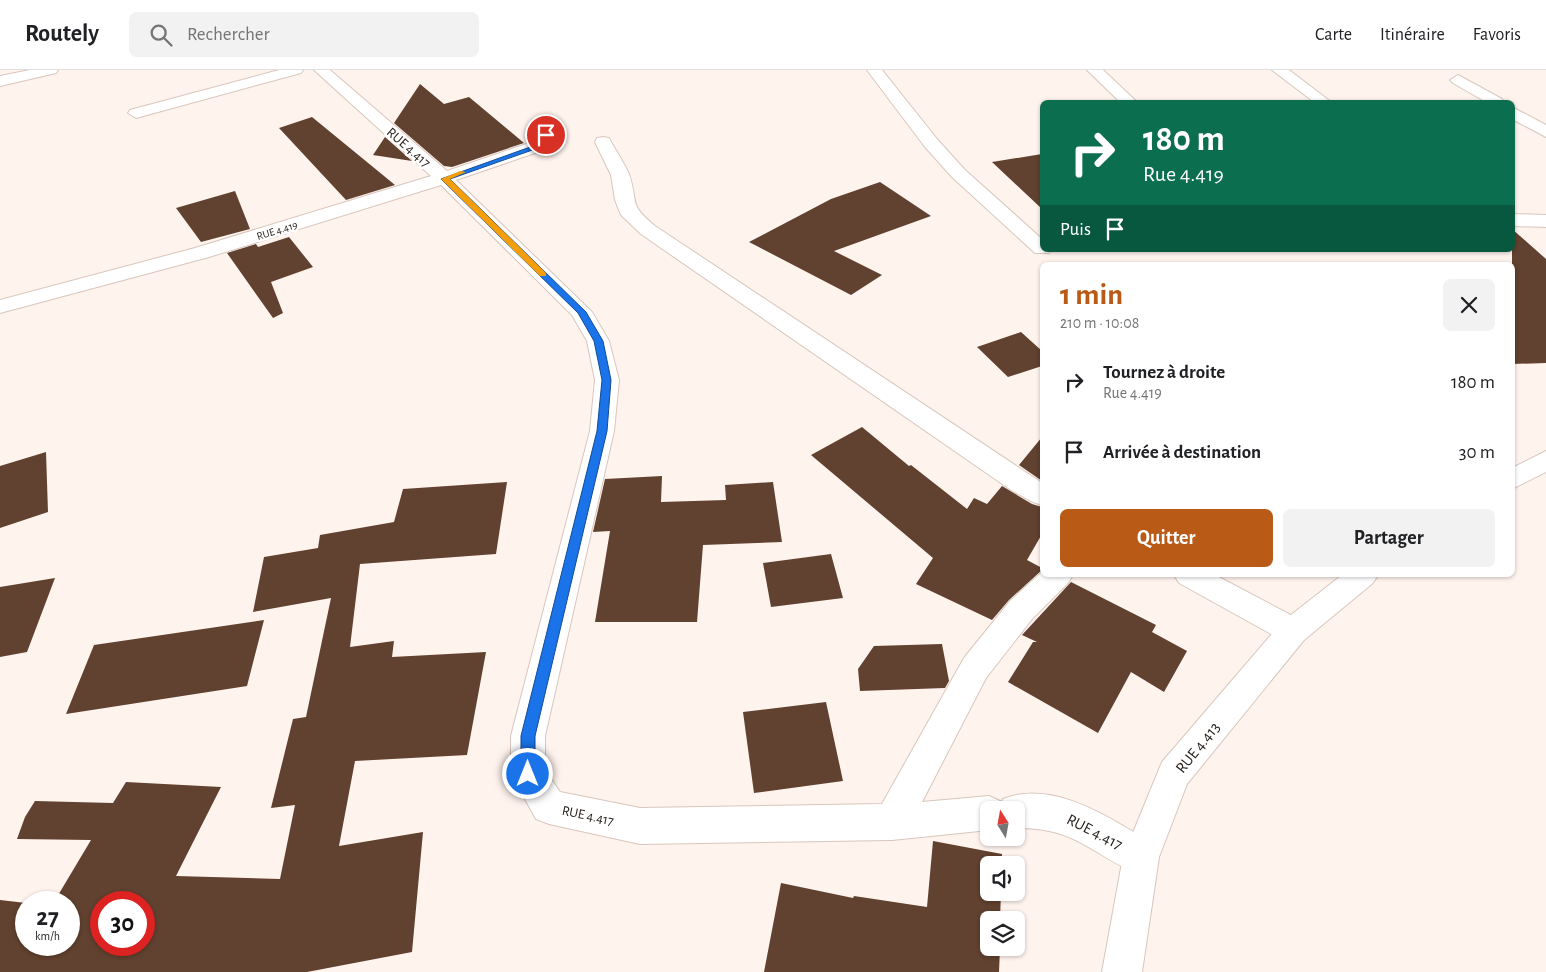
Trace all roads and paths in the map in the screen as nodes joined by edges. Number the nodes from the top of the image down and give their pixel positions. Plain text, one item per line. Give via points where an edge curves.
1 (52, 70) edge
2 (296, 70) edge
3 (321, 70) edge
4 (874, 70) edge
5 (1094, 70) edge
6 (1279, 70) edge
7 (1458, 80) dead end
8 (0, 81) edge
9 (1127, 100) edge
10 (1320, 100) edge
11 (1493, 100) edge
12 (136, 113) dead end
13 (1515, 114) edge
14 (1546, 132) edge
15 (546, 135) dead end
16 (603, 142) dead end
17 (445, 179) junction
18 (1515, 220) edge
19 (1546, 221) edge
20 (1033, 230) edge
21 (1040, 242) edge
22 (0, 307) edge
23 (1546, 460) edge
24 (1515, 478) edge
25 (1040, 495) edge
26 (1056, 577) edge
27 (1193, 577) edge
28 (1360, 577) edge
29 (1293, 631) junction
30 (1025, 811) edge
31 (980, 814) edge
32 (892, 822) junction
33 (1141, 857) junction
34 (1122, 972) edge

1 - 8 street
2 - 12 street
3 - 17 street, RUE 4.417
4 - 20 street via 930,144 958,173
5 - 9 street
6 - 10 street
7 - 11 street
13 - 14 street
15 - 17 street, RUE 4.419 via 535,147
16 - 25 street via 620,175 630,215 648,230
17 - 22 street, RUE 4.419 via 149,269
17 - 32 street, RUE 4.417 via 582,312 598,341 607,380 602,431 528,736 528,774 549,807 640,826
18 - 19 street
20 - 21 street
23 - 24 street
26 - 32 street via 1021,610 975,668
27 - 29 street
28 - 29 street, RUE 4.413
29 - 33 street, RUE 4.413 via 1174,774
30 - 33 street, RUE 4.417 via 1053,811 1079,820
31 - 32 street, RUE 4.417
33 - 34 street, RUE 4.413

